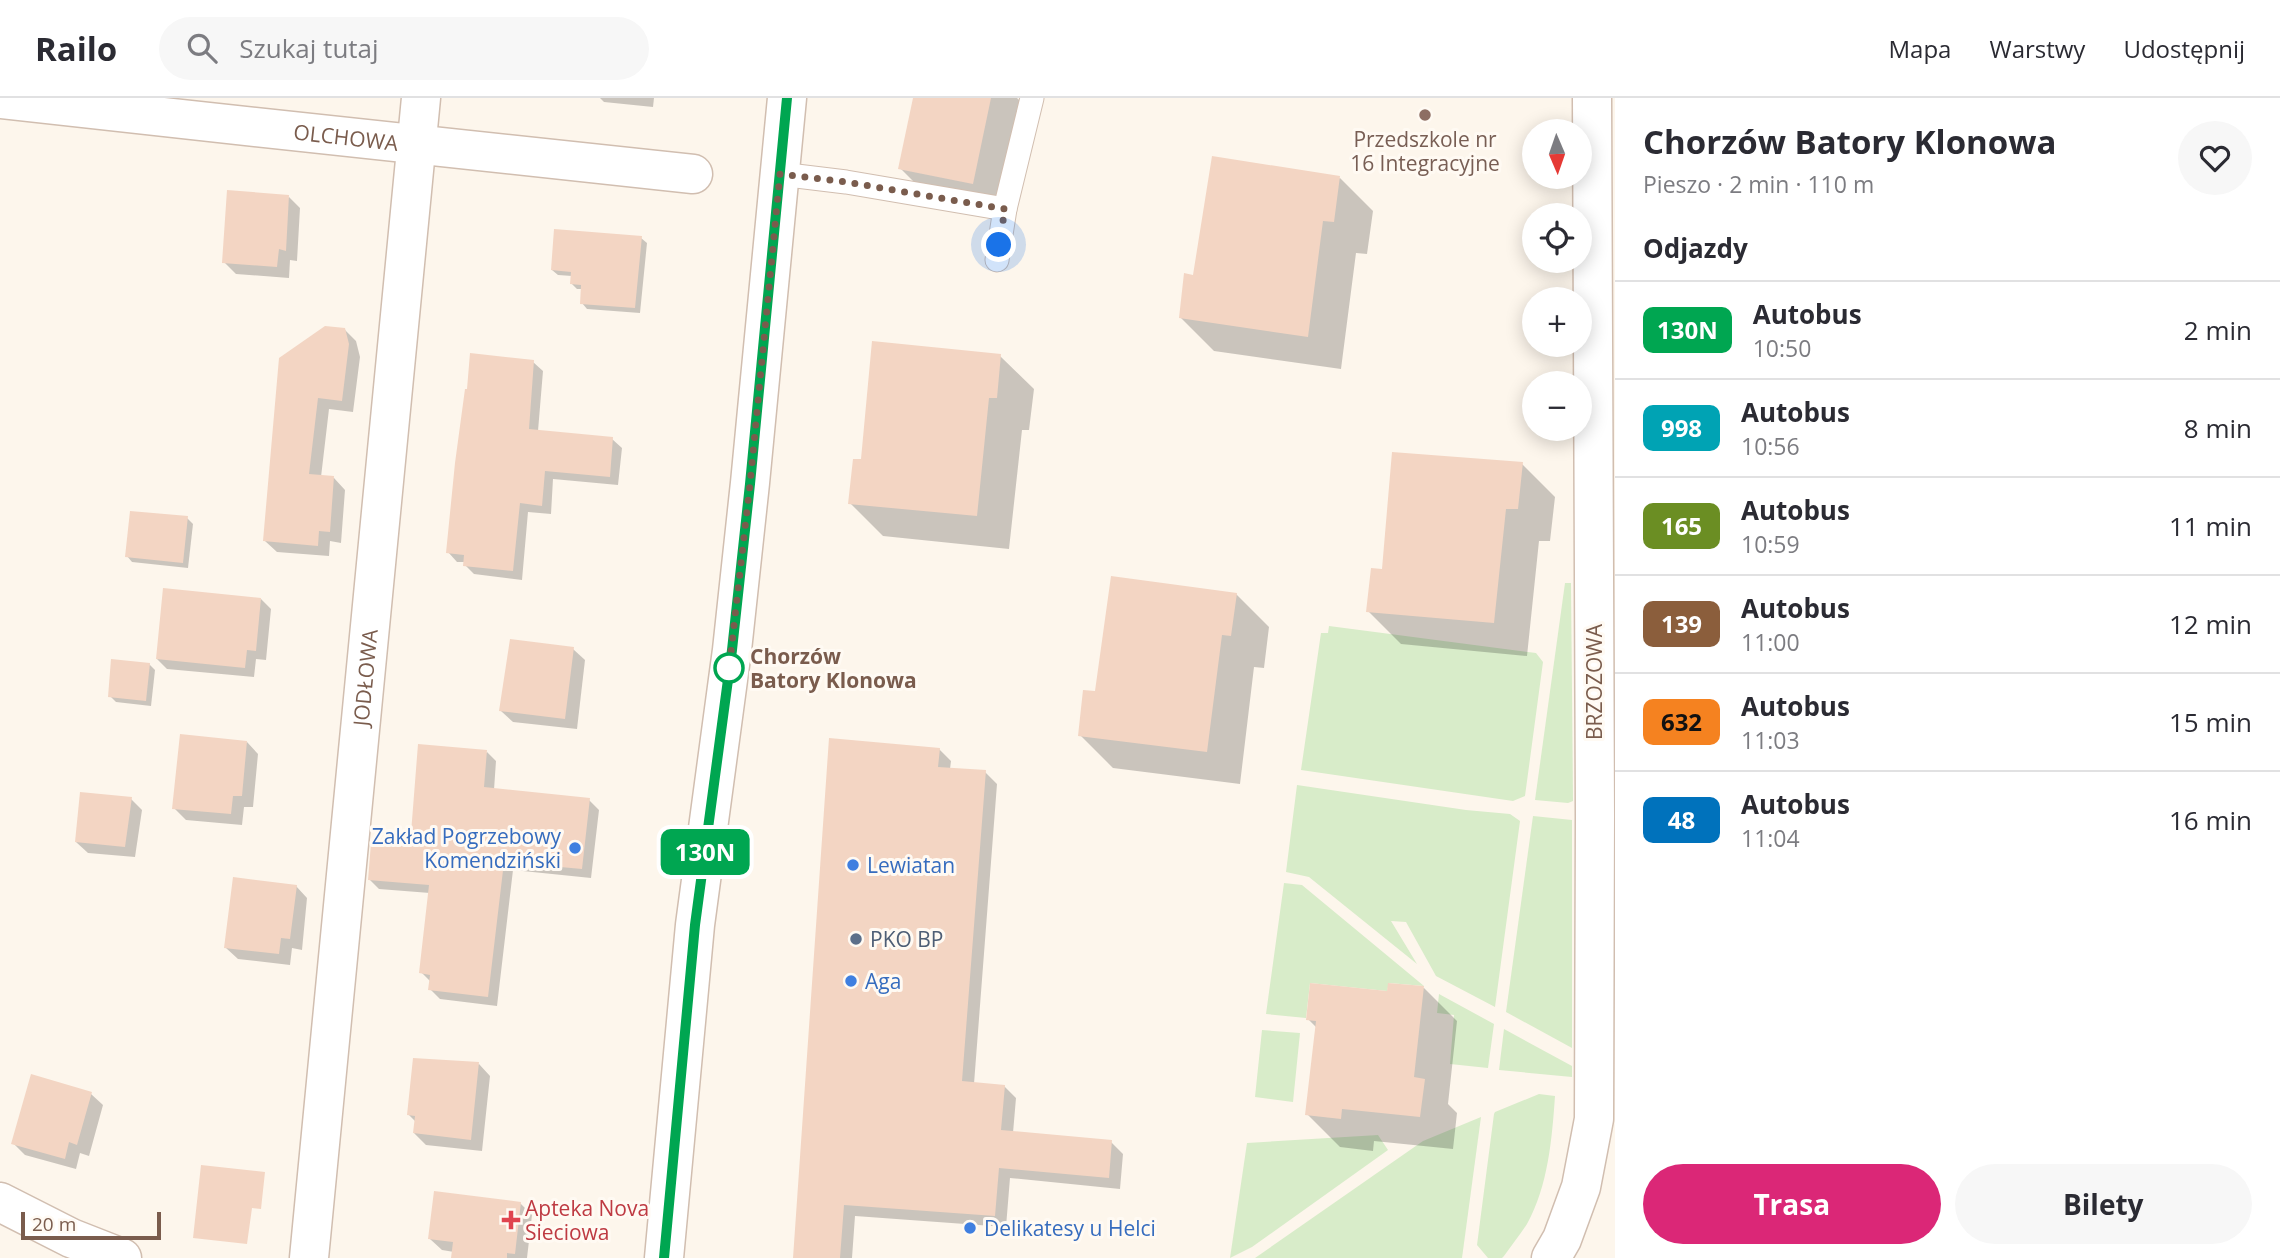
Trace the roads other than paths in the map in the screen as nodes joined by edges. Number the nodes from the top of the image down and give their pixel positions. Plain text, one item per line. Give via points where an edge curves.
1 (421, 98) edge
2 (787, 98) edge
3 (1032, 98) edge
4 (1592, 98) edge
5 (0, 99) edge
6 (417, 145) junction
7 (693, 174) dead end
8 (780, 174) junction
9 (1005, 209) junction
10 (997, 260) dead end
11 (1605, 1089) edge
12 (0, 1202) edge
13 (122, 1258) edge
14 (309, 1258) edge
15 (664, 1258) edge
16 (1551, 1258) edge

1 - 6 street, JODŁOWA
2 - 8 street
3 - 9 lane
4 - 11 street, BRZOZOWA
5 - 6 street, OLCHOWA
6 - 7 street, OLCHOWA
6 - 14 street, JODŁOWA
8 - 9 lane
8 - 15 street via 733,636 695,925
9 - 10 lane
11 - 16 street, BRZOZOWA via 1594,1119 1581,1187
12 - 13 street

